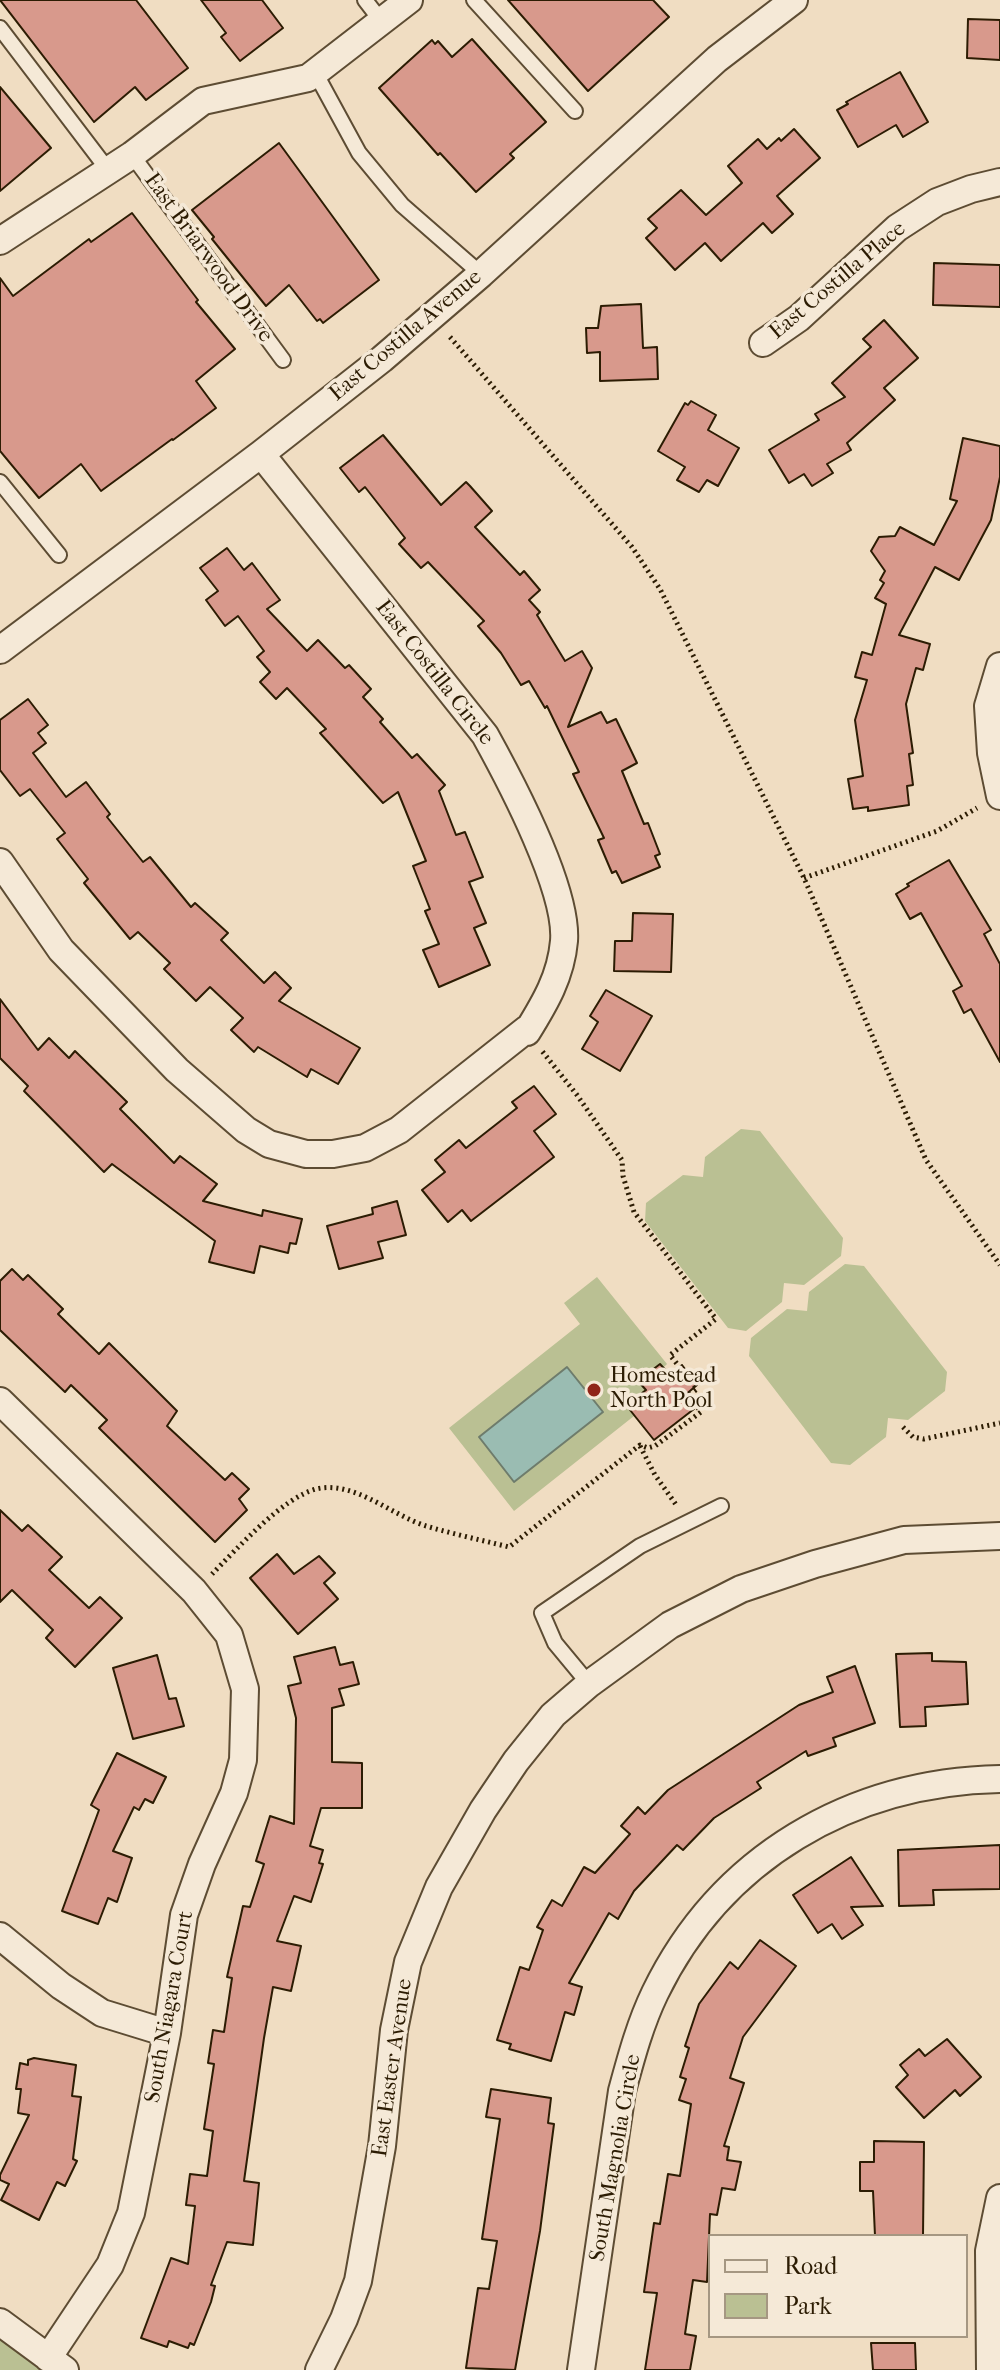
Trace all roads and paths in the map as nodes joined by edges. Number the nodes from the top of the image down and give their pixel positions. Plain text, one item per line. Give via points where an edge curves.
1 (365, 0) edge
2 (409, 0) edge
3 (474, 0) edge
4 (794, 0) edge
5 (382, 22) junction
6 (0, 28) edge
7 (316, 74) junction
8 (575, 111) dead end
9 (132, 155) junction
10 (108, 170) junction
11 (1000, 182) edge
12 (0, 241) edge
13 (481, 274) junction
14 (432, 316) junction
15 (763, 343) dead end
16 (283, 360) dead end
17 (261, 454) junction
18 (0, 482) edge
19 (59, 555) dead end
20 (0, 650) edge
21 (1000, 666) edge
22 (1000, 796) edge
23 (0, 862) edge
24 (804, 878) junction
25 (527, 1032) junction
26 (1000, 1265) edge
27 (0, 1401) edge
28 (1000, 1423) edge
29 (903, 1427) dead end
30 (640, 1445) junction
31 (721, 1506) dead end
32 (688, 1522) junction
33 (1000, 1536) edge
34 (194, 1591) junction
35 (589, 1684) junction
36 (1000, 1779) edge
37 (0, 1936) edge
38 (167, 2033) junction
39 (1000, 2198) edge
40 (0, 2322) edge
41 (56, 2364) edge
42 (319, 2370) edge
43 (581, 2370) edge
44 (990, 2370) edge

1 - 5 lane
2 - 5 street, East Briarwood Drive
3 - 8 lane
4 - 13 street, East Costilla Avenue via 717,59
5 - 7 street, East Briarwood Drive
6 - 10 lane, East Briarwood Drive
7 - 9 street, East Briarwood Drive via 203,101
7 - 13 lane via 359,153 402,205
9 - 10 street, East Briarwood Drive
9 - 16 lane, East Briarwood Drive
10 - 12 street, East Briarwood Drive
11 - 15 street, East Costilla Place via 937,202 897,228 799,318
13 - 14 street, East Costilla Avenue
14 - 17 street, East Costilla Avenue
14 - 24 path via 632,547 660,589
17 - 20 street, East Costilla Avenue
17 - 25 street, East Costilla Circle via 485,735 512,785 555,887 564,940 557,977
18 - 19 lane
21 - 22 street via 988,706
22 - 24 path via 937,831
23 - 25 street, East Costilla Circle via 61,950 177,1070 269,1144 306,1154 365,1148 399,1130
24 - 26 path via 926,1160
25 - 30 path via 622,1160 634,1212 716,1319 670,1355 697,1389 689,1395 701,1412 655,1446
27 - 34 street, South Niagara Court
28 - 29 path via 924,1439
30 - 32 path
30 - 34 path via 509,1547 423,1525 353,1493 316,1489 278,1512
31 - 32 lane
32 - 35 lane via 640,1546 542,1613 555,1643
33 - 35 street, East Easter Avenue via 904,1540 741,1589 670,1625
34 - 38 street, South Niagara Court via 229,1635 245,1689 243,1760 184,1915
35 - 42 street, East Easter Avenue via 553,1715 483,1810 439,1887 408,1962 358,2281
36 - 43 street, South Magnolia Circle via 930,1784 830,1817 784,1843 732,1885 679,1951 655,1994 622,2091
37 - 38 street via 102,2013
38 - 41 street, South Niagara Court via 131,2213 110,2265
39 - 44 street via 989,2251
40 - 41 street

